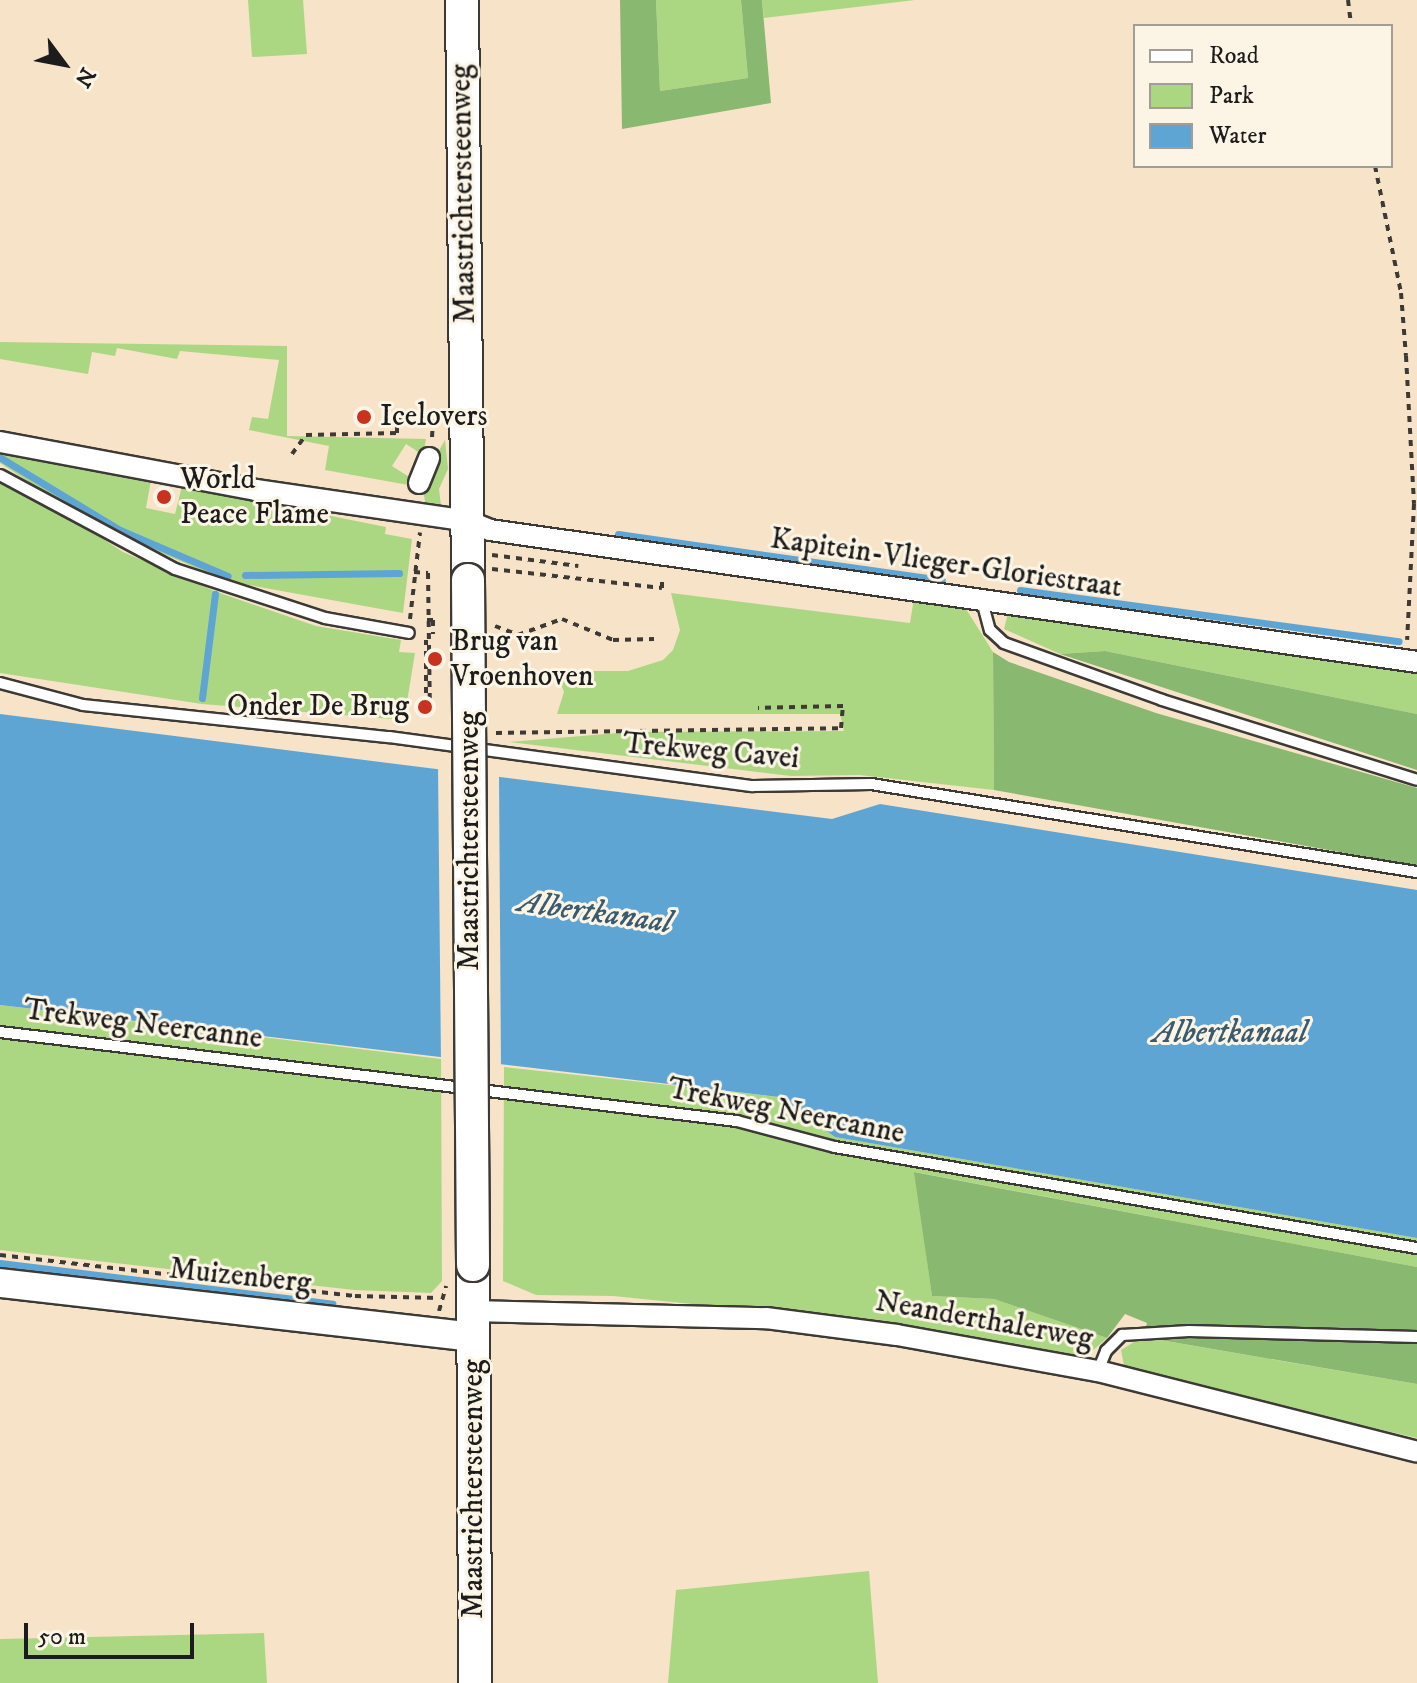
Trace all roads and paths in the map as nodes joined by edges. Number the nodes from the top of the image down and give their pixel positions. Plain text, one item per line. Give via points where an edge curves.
1 (462, 0) edge
2 (1348, 0) edge
3 (1351, 24) edge
4 (1375, 168) edge
5 (0, 442) edge
6 (292, 454) dead end
7 (429, 458) joint
8 (0, 475) edge
9 (419, 483) dead end
10 (468, 521) junction
11 (420, 536) dead end
12 (490, 554) dead end
13 (580, 567) dead end
14 (414, 572) junction
15 (479, 574) junction
16 (650, 575) dead end
17 (981, 599) junction
18 (426, 608) dead end
19 (426, 620) junction
20 (487, 621) dead end
21 (409, 633) dead end
22 (433, 634) dead end
23 (654, 639) dead end
24 (1412, 661) edge
25 (0, 683) edge
26 (426, 693) dead end
27 (758, 708) dead end
28 (430, 710) dead end
29 (495, 752) junction
30 (1417, 780) edge
31 (1417, 872) edge
32 (0, 1032) edge
33 (1417, 1248) edge
34 (0, 1255) edge
35 (0, 1283) edge
36 (439, 1298) dead end
37 (473, 1324) junction
38 (1417, 1337) edge
39 (1098, 1371) junction
40 (1417, 1452) edge
41 (475, 1683) edge

1 - 10 main road, Maastrichtersteenweg
2 - 3 path
4 - 24 path via 1401,293 1406,356 1414,504
5 - 10 street, Kapitein-Vlieger-Gloriestraat via 256,490
6 - 7 path via 306,435 397,433 397,420 433,419
7 - 9 street
8 - 21 lane via 175,569 325,618
10 - 15 main road, Maastrichtersteenweg
10 - 17 street, Kapitein-Vlieger-Gloriestraat via 490,530
11 - 14 path
12 - 13 path
14 - 19 path via 410,617
14 - 28 path via 428,573
15 - 16 path via 662,588 664,577
15 - 37 main road, Maastrichtersteenweg, bridge
17 - 24 street, Kapitein-Vlieger-Gloriestraat
17 - 30 lane via 990,630 1004,643 1162,700
18 - 19 path
19 - 22 path via 433,620
19 - 26 path
20 - 23 path via 511,635 562,619 613,640
25 - 29 lane, Trekweg Cavei via 83,705
27 - 29 path via 843,706 841,728 496,733
29 - 31 lane, Trekweg Cavei via 753,786 871,784
32 - 33 lane, Trekweg Neercanne via 737,1121 835,1147
34 - 36 path via 355,1296
35 - 37 street, Muizenberg
37 - 39 street, Neanderthalerweg via 531,1309 766,1318
37 - 41 main road, Maastrichtersteenweg
38 - 39 lane via 1189,1331 1122,1335 1106,1351
39 - 40 street, Neanderthalerweg

